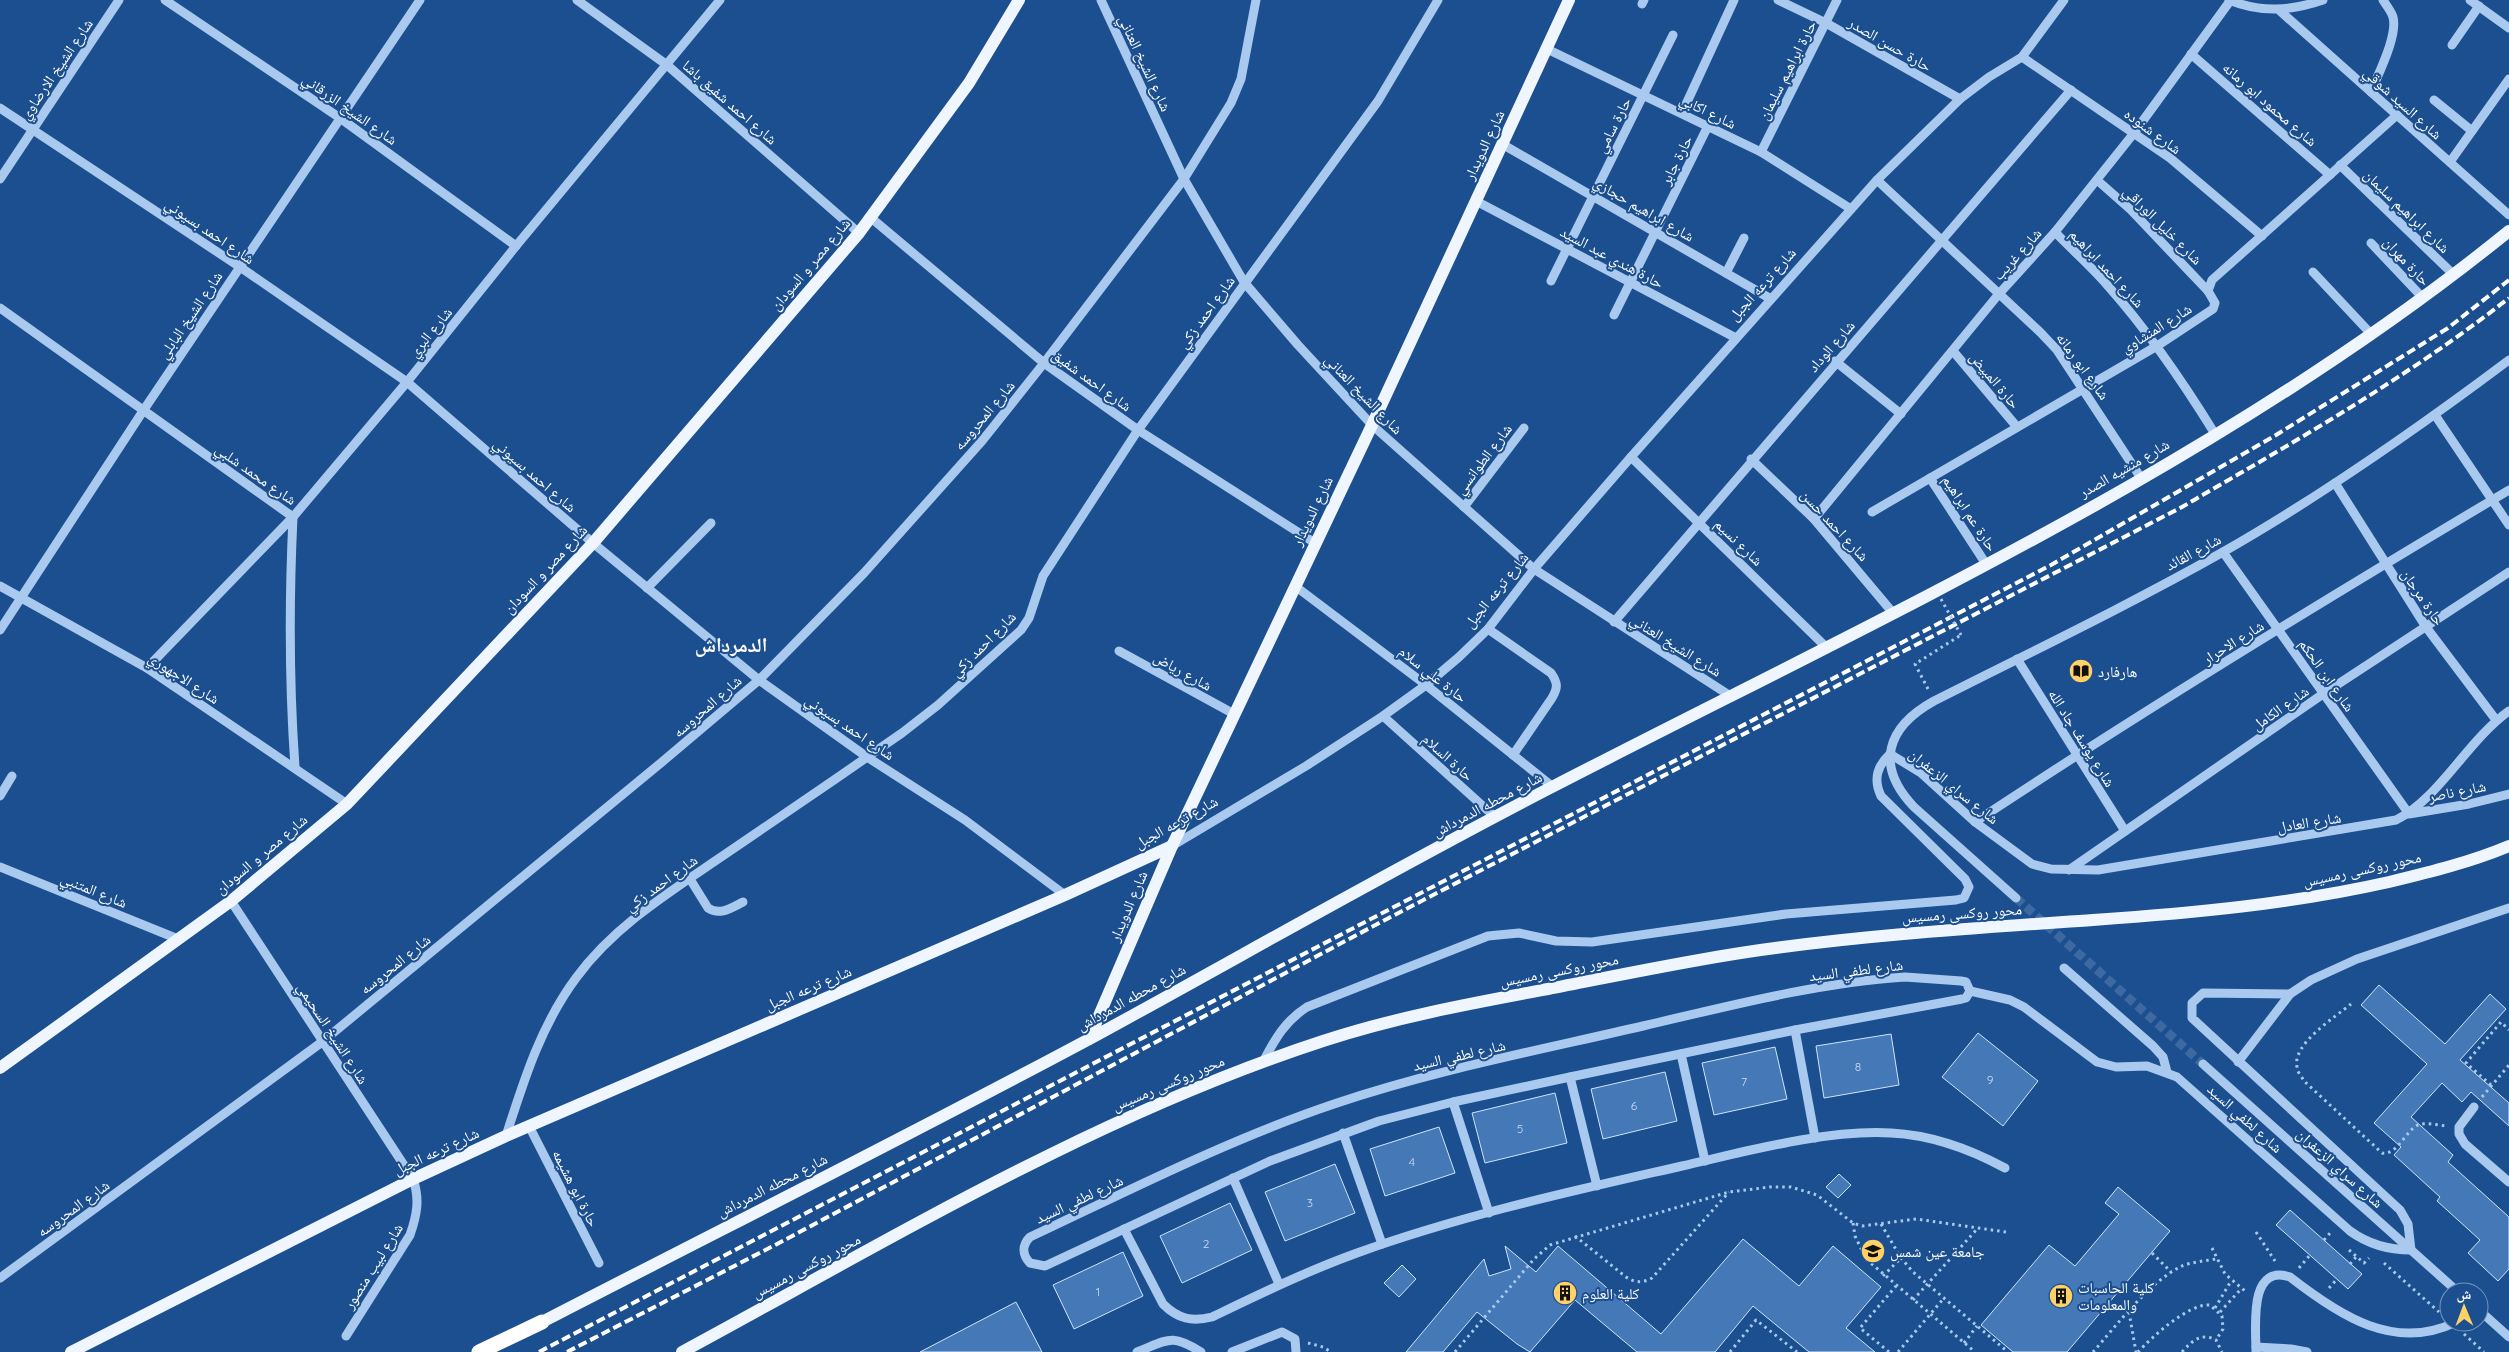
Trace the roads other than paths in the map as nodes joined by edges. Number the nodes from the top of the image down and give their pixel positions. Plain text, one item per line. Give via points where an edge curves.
1 (119, 0) edge
2 (165, 0) edge
3 (420, 0) edge
4 (577, 0) edge
5 (720, 0) edge
6 (1020, 0) edge
7 (1101, 0) edge
8 (1256, 0) edge
9 (1438, 0) edge
10 (1569, 0) edge
11 (1734, 0) edge
12 (1778, 0) edge
13 (1837, 0) edge
14 (2064, 0) edge
15 (2230, 0) edge
16 (2323, 0) edge
17 (2383, 0) edge
18 (2470, 0) edge
19 (2479, 6) junction
20 (2280, 11) junction
21 (1826, 23) junction
22 (2509, 28) edge
23 (1673, 35) dead end
24 (2452, 45) dead end
25 (1547, 48) junction
26 (2191, 54) junction
27 (2022, 57) junction
28 (667, 65) junction
29 (2509, 79) edge
30 (2071, 90) junction
31 (2371, 92) junction
32 (1643, 95) junction
33 (1960, 99) junction
34 (2434, 100) dead end
35 (0, 108) edge
36 (1682, 113) junction
37 (2397, 115) junction
38 (340, 118) junction
39 (1708, 126) junction
40 (32, 129) junction
41 (2472, 131) junction
42 (2134, 133) junction
43 (1502, 144) junction
44 (1761, 152) junction
45 (2450, 162) junction
46 (2340, 166) junction
47 (2330, 175) junction
48 (0, 179) edge
49 (1184, 179) junction
50 (1877, 180) junction
51 (2097, 180) junction
52 (1593, 195) junction
53 (1476, 201) junction
54 (1851, 209) junction
55 (2509, 215) edge
56 (870, 217) junction
57 (2509, 231) edge
58 (1656, 232) junction
59 (2054, 232) junction
60 (859, 233) junction
61 (2262, 236) junction
62 (1744, 238) dead end
63 (1940, 239) junction
64 (2371, 243) dead end
65 (516, 246) junction
66 (1567, 249) junction
67 (240, 267) junction
68 (2313, 272) dead end
69 (1726, 273) junction
70 (2454, 275) junction
71 (1551, 281) dead end
72 (1244, 282) junction
73 (1630, 282) junction
74 (2208, 291) junction
75 (1998, 295) junction
76 (2423, 298) junction
77 (1771, 299) junction
78 (0, 308) edge
79 (1614, 314) dead end
80 (2372, 335) junction
81 (1736, 338) junction
82 (2157, 346) junction
83 (1953, 351) junction
84 (2509, 360) edge
85 (1835, 361) junction
86 (1044, 363) junction
87 (407, 382) junction
88 (2084, 388) junction
89 (143, 411) junction
90 (1901, 414) junction
91 (2435, 415) junction
92 (1372, 425) junction
93 (2016, 427) junction
94 (1524, 428) dead end
95 (1138, 430) junction
96 (2215, 434) junction
97 (1630, 456) junction
98 (1751, 459) junction
99 (1930, 478) junction
100 (2141, 478) junction
101 (2335, 483) junction
102 (2509, 490) edge
103 (2491, 501) junction
104 (1464, 507) junction
105 (1872, 512) dead end
106 (293, 517) junction
107 (1814, 519) junction
108 (1698, 522) junction
109 (711, 523) dead end
110 (2509, 525) edge
111 (593, 543) junction
112 (1315, 543) junction
113 (2223, 552) junction
114 (1986, 564) junction
115 (2385, 564) junction
116 (1534, 569) junction
117 (2509, 572) edge
118 (0, 586) edge
119 (1295, 586) junction
120 (647, 588) junction
121 (19, 598) junction
122 (1893, 613) junction
123 (1614, 622) junction
124 (2426, 627) junction
125 (1488, 629) junction
126 (0, 630) edge
127 (2278, 630) junction
128 (1827, 648) junction
129 (1119, 651) dead end
130 (2017, 659) junction
131 (147, 668) junction
132 (759, 680) junction
133 (1426, 685) junction
134 (2323, 694) junction
135 (1732, 697) junction
136 (2509, 710) edge
137 (1234, 714) junction
138 (1383, 716) junction
139 (2496, 720) junction
140 (1890, 754) junction
141 (1513, 755) junction
142 (2076, 755) junction
143 (867, 757) junction
144 (294, 767) junction
145 (12, 776) dead end
146 (1553, 787) junction
147 (2509, 794) edge
148 (0, 796) edge
149 (347, 804) junction
150 (2409, 814) junction
151 (1494, 817) junction
152 (1975, 822) junction
153 (2125, 832) junction
154 (1172, 846) junction
155 (2509, 846) edge
156 (0, 867) edge
157 (2068, 871) junction
158 (690, 879) junction
159 (1065, 895) junction
160 (2016, 898) tunnel mouth
161 (231, 901) junction
162 (743, 902) dead end
163 (2509, 908) edge
164 (178, 938) junction
165 (2064, 968) dead end
166 (1970, 991) junction
167 (2290, 994) junction
168 (1795, 1030) junction
169 (1089, 1039) junction
170 (322, 1042) junction
171 (1680, 1054) junction
172 (1263, 1062) junction
173 (2238, 1062) junction
174 (2203, 1064) tunnel mouth
175 (0, 1068) edge
176 (2167, 1072) junction
177 (1570, 1077) junction
178 (1453, 1102) junction
179 (2474, 1107) dead end
180 (529, 1126) junction
181 (1343, 1133) junction
182 (506, 1136) junction
183 (1815, 1138) junction
184 (1705, 1161) junction
185 (2004, 1168) dead end
186 (1233, 1178) junction
187 (413, 1179) junction
188 (2509, 1182) edge
189 (1597, 1186) junction
190 (1489, 1213) junction
191 (1124, 1229) junction
192 (1382, 1244) junction
193 (2411, 1250) junction
194 (599, 1263) dead end
195 (0, 1278) edge
196 (2447, 1282) edge
197 (1279, 1284) junction
198 (2489, 1319) edge
199 (542, 1322) joint
200 (2353, 1328) dead end
201 (2444, 1332) edge
202 (346, 1336) dead end
203 (2509, 1337) edge
204 (2433, 1341) dead end
205 (2256, 1350) edge
206 (2303, 1351) edge
207 (71, 1352) edge
208 (479, 1352) edge
209 (682, 1352) edge
210 (1137, 1352) edge
211 (1201, 1352) edge
212 (1232, 1352) edge
213 (1296, 1352) edge

1 - 40 street, شارع الشيخ الارضاوي
2 - 38 street, شارع الشيخ الزرقاني
3 - 38 street, شارع الشيخ البابلي
4 - 28 street, شارع احمد شفيق باشا
5 - 28 street, شارع البري
6 - 56 main road, شارع مصر و السودان via 969,84
7 - 49 street, شارع الشيخ العناني
8 - 49 street, شارع المحروسه via 1241,79 1231,103
9 - 72 street, شارع احمد زكي via 1378,101
10 - 25 main road, شارع الدويدار
11 - 36 street
12 - 21 street, حارة حسن الصدر
13 - 21 street, حارة ابراهيم سليمان
14 - 27 street, شارع ترعه الجبل
15 - 20 street via 2254,8
15 - 26 street, شارع غريب
16 - 20 street
17 - 31 street via 2393,17 2393,27
18 - 19 street
19 - 22 street
19 - 24 street
20 - 31 street, شارع السيد شوقي
21 - 33 street, حارة حسن الصدر
21 - 44 street, حارة ابراهيم سليمان
23 - 32 street, حارة سامي
25 - 32 street, شارع اكابي
25 - 43 main road, شارع الدويدار
26 - 42 street, شارع غريب
26 - 47 street, شارع محمود ابو رمانه
27 - 30 street, شارع شنوده
27 - 33 street, شارع ترعه الجبل
28 - 60 street, شارع احمد شفيق باشا
28 - 65 street, شارع البري
29 - 41 street
30 - 42 street, شارع شنوده
30 - 63 street, شارع الوداد
31 - 37 street, شارع السيد شوقي
32 - 36 street, شارع اكابي
32 - 52 street, حارة سامي
33 - 50 street, شارع ترعه الجبل
34 - 41 street
35 - 40 street, شارع احمد بسيوني
36 - 39 street, شارع اكابي
37 - 45 street, شارع السيد شوقي
37 - 46 street
38 - 65 street, شارع الشيخ الزرقاني
38 - 67 street, شارع الشيخ البابلي
39 - 44 street, شارع اكابي
39 - 58 street, حارة جابر
40 - 48 street, شارع الشيخ الارضاوي
40 - 67 street, شارع احمد بسيوني
41 - 45 street
42 - 51 street, شارع غريب
42 - 61 street, شارع شنوده via 2170,158
43 - 52 street, شارع ابراهيم حجازي
43 - 53 main road, شارع الدويدار
44 - 54 street, شارع اكابي
45 - 55 street, شارع السيد شوقي
46 - 47 street
46 - 70 street, شارع ابراهيم سليمان
47 - 61 street
49 - 72 street, شارع الشيخ العناني
49 - 86 street, شارع المحروسه
50 - 54 street, شارع ترعه الجبل
50 - 63 street, شارع ابو رمانه
51 - 59 street, شارع غريب
51 - 74 street, شارع خليل الوراقي via 2131,210
52 - 58 street, شارع ابراهيم حجازي
52 - 66 street, حارة سامي
53 - 66 street, حارة هندي عبد السيد
53 - 92 main road, شارع الدويدار
54 - 77 street, شارع ترعه الجبل
56 - 60 main road, شارع مصر و السودان
56 - 86 street, شارع احمد شفيق
57 - 70 main road, شارع منشيه الصدر
58 - 69 street, شارع ابراهيم حجازي
58 - 73 street, حارة جابر
59 - 75 street, شارع غريب
59 - 82 street, شارع احمد ابراهيم via 2107,285
60 - 111 main road, شارع مصر و السودان
61 - 74 street via 2212,280
62 - 69 street
63 - 75 street, شارع ابو رمانه
63 - 85 street, شارع الوداد
64 - 76 street, حارة مهران
65 - 87 street, شارع البري
66 - 71 street, حارة سامي
66 - 73 street, حارة هندي عبد السيد
67 - 87 street, شارع احمد بسيوني
67 - 89 street, شارع الشيخ البابلي
68 - 80 street
69 - 77 street, شارع ابراهيم حجازي
70 - 76 main road, شارع منشيه الصدر
72 - 92 street, شارع الشيخ العناني
72 - 95 street, شارع احمد زكي
73 - 79 street, حارة جابر
73 - 81 street, حارة هندي عبد السيد
74 - 82 street, شارع المنشاوي via 2215,303 2213,309
75 - 83 street, شارع غريب
75 - 88 street, شارع ابو رمانه via 2052,344
76 - 80 main road, شارع منشيه الصدر
77 - 81 street, شارع ترعه الجبل
78 - 89 street, شارع محمد شلبي
80 - 96 main road, شارع منشيه الصدر
81 - 97 street, شارع ترعه الجبل
82 - 88 street, شارع المنشاوي
82 - 96 street, شارع احمد ابراهيم
83 - 90 street, شارع غريب
83 - 93 street, حارة المبيض
84 - 91 street, شارع القائد
85 - 90 street
85 - 98 street, شارع الوداد
86 - 95 street, شارع احمد شفيق
86 - 132 street, شارع المحروسه via 982,441 864,573
87 - 106 street, شارع البري
87 - 111 street, شارع احمد بسيوني
88 - 93 street, شارع المنشاوي
88 - 100 street, شارع ابو رمانه
89 - 106 street, شارع محمد شلبي
89 - 121 street, شارع الشيخ البابلي
90 - 107 street, شارع غريب
91 - 101 street, شارع القائد
91 - 103 street
92 - 104 street, شارع الشيخ العناني
92 - 112 main road, شارع الدويدار
93 - 99 street, شارع المنشاوي
94 - 104 street, شارع الطوانسي
95 - 112 street, شارع احمد شفيق
95 - 143 street, شارع احمد زكي via 1043,576 1029,618 1020,630 938,705
96 - 100 main road, شارع منشيه الصدر
97 - 108 street, شارع نسيم
97 - 116 street, شارع ترعه الجبل
98 - 107 street, شارع احمد حسن
98 - 108 street, شارع الوداد
99 - 105 street, شارع المنشاوي
99 - 114 street, حارة عم ابراهيم
100 - 114 main road, شارع منشيه الصدر
101 - 113 street, شارع القائد
101 - 115 street, حارة مرجان
102 - 103 street, شارع الاحرار
103 - 110 street
103 - 115 street, شارع الاحرار
104 - 116 street, شارع الشيخ العناني
106 - 131 street, شارع البري
106 - 144 street, شارع محمد شلبي via 289,674
107 - 122 street, شارع احمد حسن
108 - 123 street, شارع الوداد
108 - 128 street, شارع نسيم
109 - 120 street
111 - 120 street, شارع احمد بسيوني
111 - 149 main road, شارع مصر و السودان
112 - 119 main road, شارع الدويدار
113 - 127 street, شارع ابن الحكم
113 - 130 street, شارع القائد
114 - 122 main road, شارع منشيه الصدر
115 - 124 street, حارة مرجان
115 - 127 street, شارع الاحرار
116 - 123 street, شارع الشيخ العناني
116 - 125 street, شارع ترعه الجبل
117 - 124 street, شارع الكامل
118 - 121 street, شارع الاجهوري
119 - 133 street, حارة علي سلام
119 - 137 main road, شارع الدويدار
120 - 132 street, شارع احمد بسيوني
121 - 126 street, شارع الشيخ البابلي
121 - 131 street, شارع الاجهوري
122 - 128 main road, شارع منشيه الصدر
123 - 135 street, شارع الشيخ العناني
124 - 134 street, شارع الكامل
124 - 139 street, حارة مرجان
125 - 133 street, شارع ترعه الجبل
125 - 141 street via 1551,673 1557,681 1557,690
127 - 134 street, شارع ابن الحكم
127 - 142 street, شارع الاحرار
128 - 135 main road, شارع منشيه الصدر
129 - 137 street, شارع رياض
130 - 140 street, شارع القائد via 1912,714 1897,733
130 - 142 street, شارع يوسف جاد الله
131 - 144 street, شارع الاجهوري
132 - 143 street, شارع احمد بسيوني
132 - 170 street, شارع المحروسه
133 - 138 street, شارع ترعه الجبل
133 - 141 street, حارة علي سلام
134 - 150 street, شارع ابن الحكم
134 - 153 street, شارع الكامل
135 - 146 main road, شارع محطه الدمرداش
136 - 139 street, شارع العادل
137 - 154 main road, شارع الدويدار
138 - 151 street, حارة السلام
138 - 154 street, شارع ترعه الجبل
139 - 150 street, شارع العادل via 2421,805
140 - 152 street, شارع سراي الزعفران via 1921,773
140 - 160 street, شارع سراي الزعفران via 1895,780 1906,799
140 - 172 street, شارع القائد via 1877,773 1881,796 1968,882 1969,891 1964,898 1768,916 1592,942 1556,941 1519,933 1488,936 1307,1007 1286,1023
141 - 146 street, حارة علي سلام
142 - 152 street, شارع الاحرار
142 - 153 street, شارع يوسف جاد الله
143 - 158 street, شارع احمد زكي
143 - 159 street, شارع احمد بسيوني via 965,820
144 - 149 street, شارع الاجهوري
145 - 148 street
146 - 151 main road, شارع محطه الدمرداش
147 - 150 street, شارع ناصر
149 - 161 main road, شارع مصر و السودان
150 - 157 street, شارع العادل via 2381,824 2106,869
151 - 169 main road, شارع محطه الدمرداش
152 - 157 street, شارع سراي الزعفران via 2032,864 2044,869
153 - 157 street, شارع الكامل
154 - 159 main road, شارع ترعه الجبل
154 - 169 main road, شارع الدويدار
155 - 172 main road, محور روكسى رمسيس via 2480,858 2326,896 2240,908 1938,930 1746,952 1391,1021
156 - 164 street, شارع المتنبي
158 - 162 street via 712,911 724,912
158 - 182 street, شارع احمد زكي via 618,932 576,977 559,1002 532,1057
159 - 180 main road, شارع ترعه الجبل
161 - 164 main road, شارع مصر و السودان
161 - 170 street, شارع الشيخ السحيمي
163 - 167 street via 2357,959 2311,980
164 - 175 main road, شارع مصر و السودان
165 - 176 street via 2153,1046 2163,1057
166 - 168 street, شارع لطفي السيد via 1962,999
166 - 176 street, شارع لطفي السيد via 2010,1000 2024,1007 2097,1062 2116,1067 2147,1066
166 - 191 street, شارع لطفي السيد via 1962,981 1905,977 1819,987 1406,1082 1295,1118 1220,1149 1030,1237 1024,1245 1024,1255 1030,1263 1045,1266
167 - 173 street
167 - 173 street via 2203,993 2192,1003 2192,1018 2197,1025
168 - 171 street, شارع لطفي السيد
168 - 183 street
169 - 199 main road, شارع محطه الدمرداش
170 - 187 street, شارع الشيخ السحيمي
170 - 195 street, شارع المحروسه
171 - 177 street, شارع لطفي السيد
171 - 184 street
172 - 209 main road, محور روكسى رمسيس via 1145,1109 1038,1159
173 - 193 street via 2400,1210 2408,1224
174 - 193 street, شارع سراي الزعفران
176 - 193 street, شارع لطفي السيد via 2186,1083 2350,1231 2387,1248
177 - 178 street, شارع لطفي السيد
177 - 189 street
178 - 181 street, شارع لطفي السيد
178 - 190 street
179 - 188 street via 2459,1127 2459,1134 2465,1144
180 - 182 main road, شارع ترعه الجبل
180 - 194 street, حارة ابو هشيمه
181 - 186 street, شارع لطفي السيد
181 - 192 street
182 - 187 main road, شارع ترعه الجبل
183 - 184 street
183 - 185 street via 1864,1133 1913,1134 1961,1147
184 - 189 street
186 - 191 street, شارع لطفي السيد
186 - 197 street
187 - 202 street, شارع لبيب منصور via 418,1208 410,1235
187 - 207 main road, شارع ترعه الجبل
189 - 190 street
190 - 192 street
191 - 197 street via 1163,1304 1172,1314 1185,1319 1212,1317
192 - 197 street
193 - 196 street, شارع سراي الزعفران
198 - 203 street
199 - 208 highway
200 - 205 street via 2284,1274 2268,1278 2257,1296
201 - 204 street
205 - 206 street
210 - 211 street via 1171,1339
212 - 213 street via 1282,1332 1295,1339

